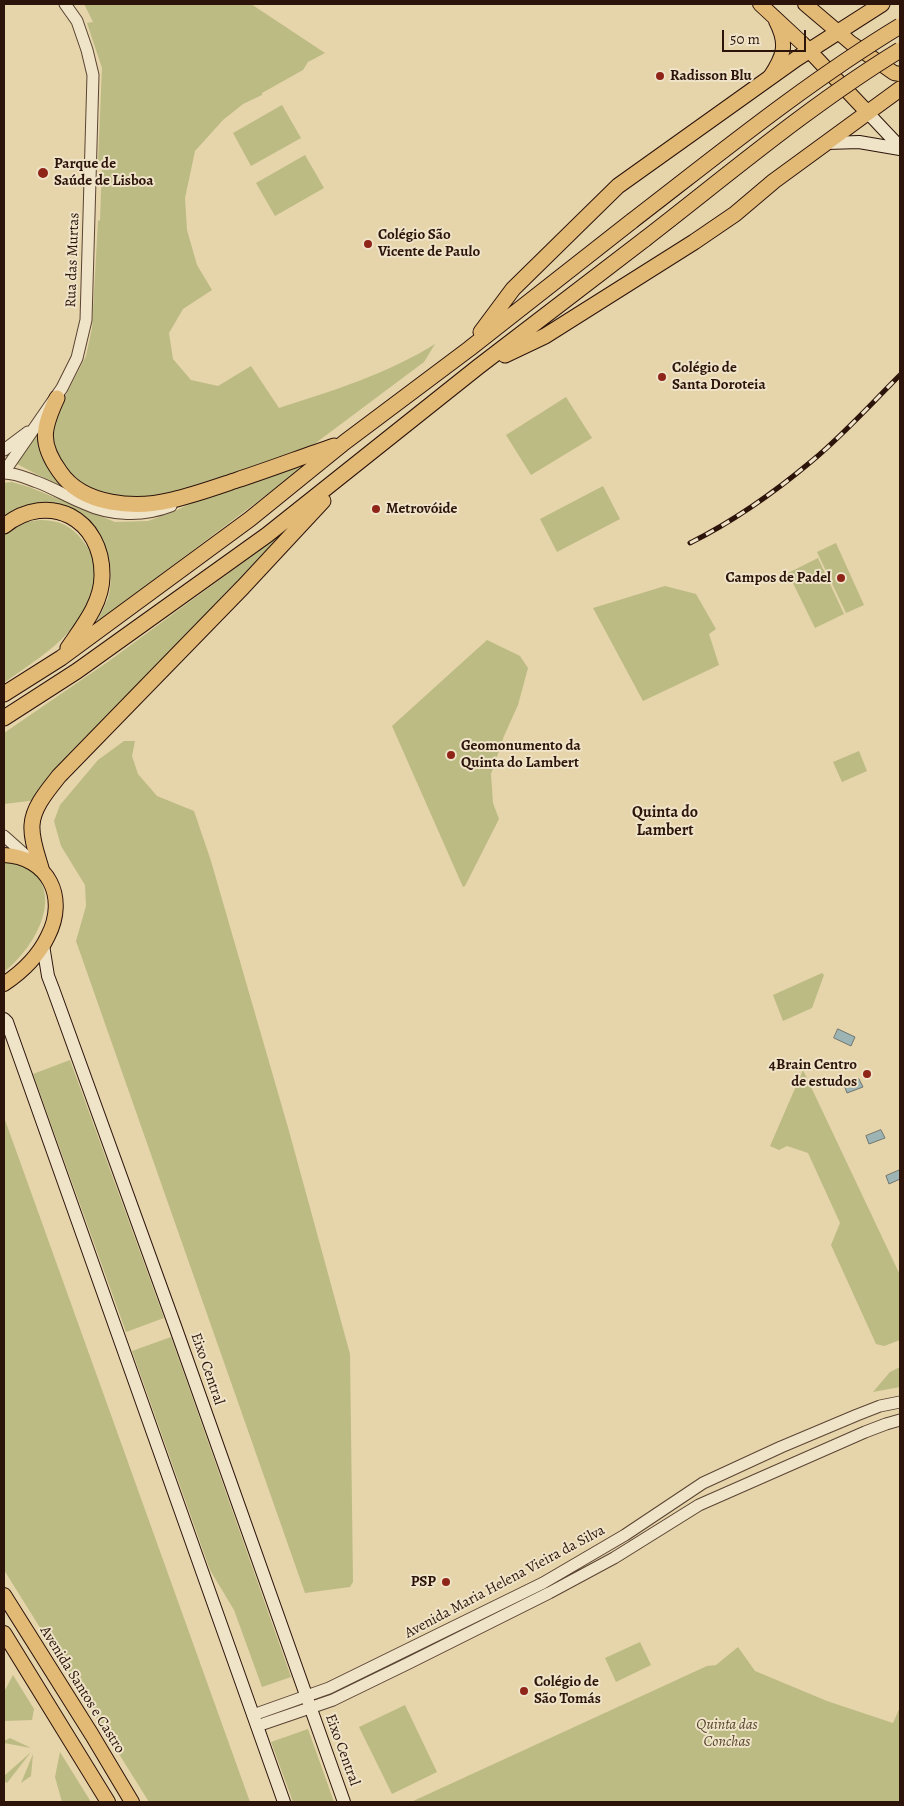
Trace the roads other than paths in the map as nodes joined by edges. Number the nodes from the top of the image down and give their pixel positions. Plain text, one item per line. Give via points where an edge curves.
1 (65, 4) edge
2 (760, 4) edge
3 (805, 4) edge
4 (882, 4) edge
5 (775, 18) junction
6 (900, 26) edge
7 (837, 32) junction
8 (900, 50) edge
9 (809, 51) junction
10 (900, 74) edge
11 (768, 80) junction
12 (900, 89) edge
13 (868, 114) junction
14 (827, 143) junction
15 (900, 148) edge
16 (469, 349) junction
17 (478, 367) junction
18 (57, 398) junction
19 (39, 423) junction
20 (345, 442) junction
21 (4, 450) edge
22 (353, 468) junction
23 (4, 473) edge
24 (194, 494) junction
25 (4, 526) edge
26 (61, 658) junction
27 (4, 694) edge
28 (4, 718) edge
29 (4, 836) edge
30 (4, 855) edge
31 (37, 865) junction
32 (43, 945) junction
33 (4, 984) edge
34 (4, 1018) edge
35 (900, 1402) edge
36 (857, 1415) junction
37 (900, 1420) edge
38 (865, 1432) junction
39 (4, 1595) edge
40 (4, 1632) edge
41 (308, 1702) junction
42 (255, 1720) junction
43 (108, 1802) edge
44 (132, 1802) edge
45 (284, 1802) edge
46 (344, 1802) edge

1 - 18 street, Rua das Murtas via 77,21 93,75 86,320 77,358
2 - 5 main road
3 - 7 main road
4 - 7 highway
5 - 9 main road
5 - 11 main road via 782,32 784,52
6 - 16 highway, bridge via 769,115
7 - 9 highway
7 - 10 main road
8 - 17 highway, bridge via 783,132
9 - 11 highway
9 - 13 main road
11 - 16 highway via 618,186 513,289
12 - 13 highway
13 - 14 highway
13 - 15 main road
14 - 15 main road via 859,142
14 - 17 highway via 694,242 545,336
16 - 20 highway
17 - 22 highway
18 - 19 street, Rua das Murtas
18 - 24 highway via 46,421 47,445 56,467 72,486 101,500 135,504 170,501
19 - 21 street, Rua das Murtas
19 - 23 street, Rua das Murtas
20 - 24 highway
20 - 26 highway via 250,520
22 - 28 highway via 267,535 140,626
22 - 31 highway via 243,587 59,776 33,817
23 - 24 street via 48,486 97,508 124,514 162,509
25 - 26 highway via 29,511 47,509 79,522 98,549 102,577 98,598 87,621
26 - 27 highway
29 - 31 street
30 - 31 main road
31 - 32 main road via 53,888 56,906
32 - 33 main road via 28,964
32 - 41 main road, Eixo Central via 48,976
34 - 42 main road
35 - 36 street, Avenida Maria Helena Vieira da Silva
36 - 38 street
36 - 41 street, Avenida Maria Helena Vieira da Silva via 703,1483 562,1572 329,1688
37 - 38 street, Avenida Maria Helena Vieira da Silva
38 - 41 street, Avenida Maria Helena Vieira da Silva via 699,1505 614,1558 384,1676 333,1700
39 - 44 main road, Avenida Santos e Castro
40 - 43 main road
41 - 42 street, Avenida Maria Helena Vieira da Silva
41 - 46 main road, Eixo Central
42 - 45 main road

